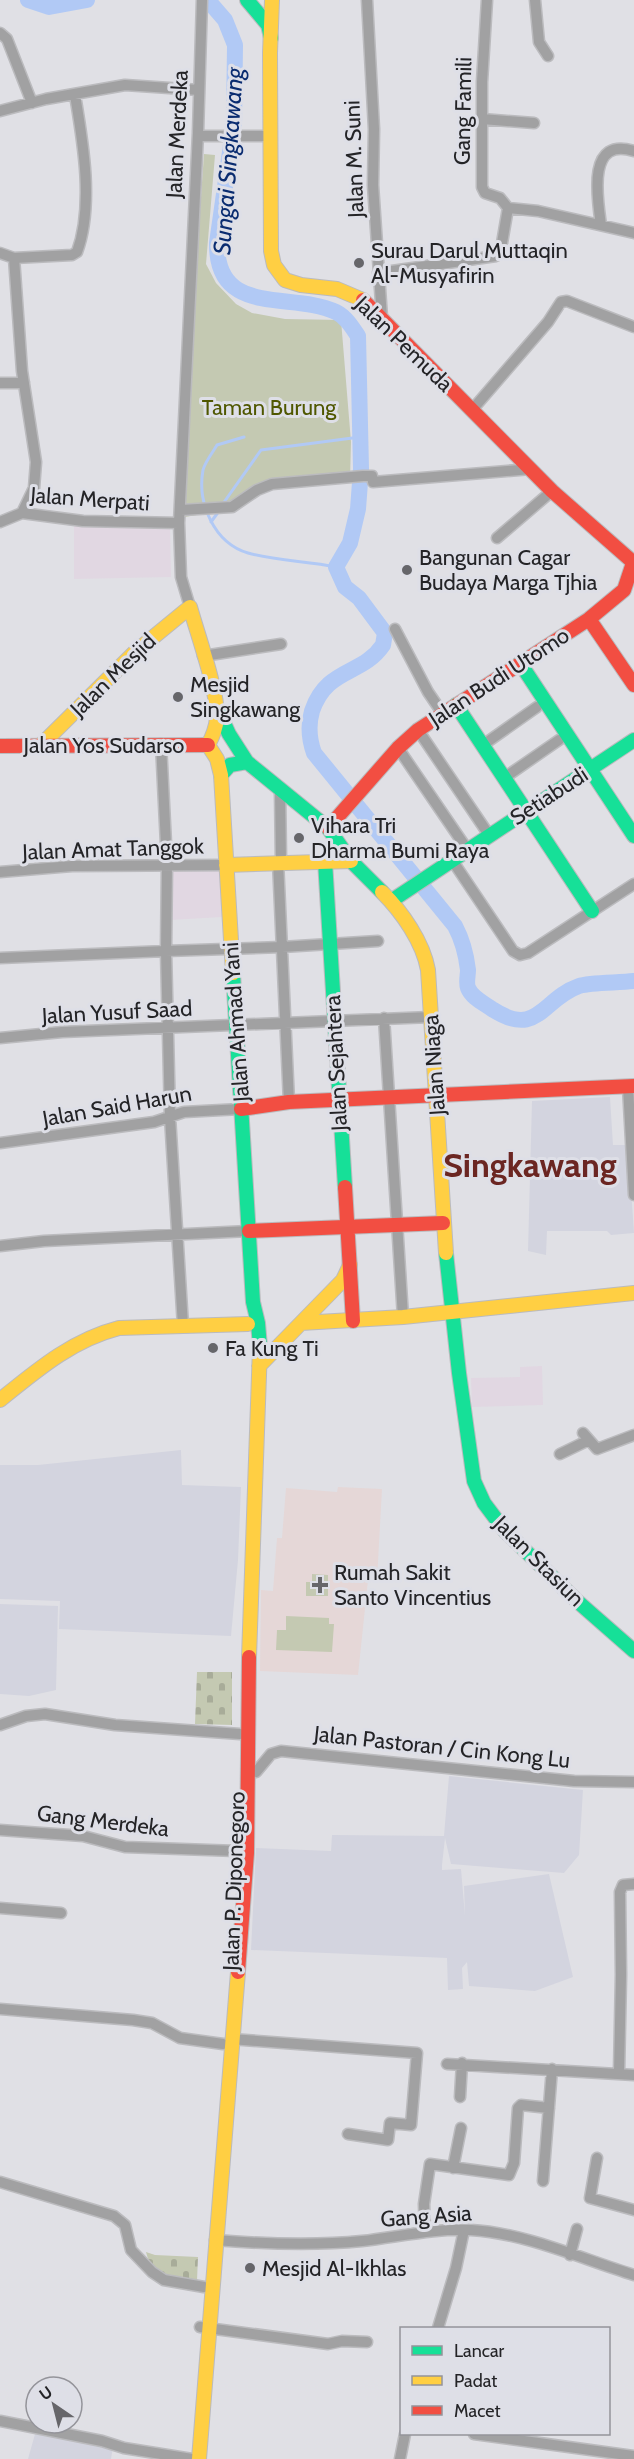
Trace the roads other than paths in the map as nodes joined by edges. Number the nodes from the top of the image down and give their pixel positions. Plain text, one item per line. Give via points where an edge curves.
1 (202, 0) edge
2 (247, 0) edge
3 (272, 0) edge
4 (367, 0) edge
5 (487, 0) edge
6 (535, 0) edge
7 (0, 33) edge
8 (271, 38) junction
9 (548, 56) dead end
10 (199, 90) junction
11 (75, 95) junction
12 (32, 103) junction
13 (0, 111) edge
14 (482, 119) junction
15 (534, 123) dead end
16 (198, 136) junction
17 (265, 136) junction
18 (634, 151) edge
19 (508, 208) junction
20 (601, 225) junction
21 (634, 233) edge
22 (0, 253) edge
23 (14, 258) junction
24 (378, 273) junction
25 (382, 318) junction
26 (634, 327) edge
27 (24, 382) junction
28 (0, 383) edge
29 (472, 410) junction
30 (531, 469) junction
31 (552, 491) junction
32 (181, 510) junction
33 (22, 513) junction
34 (0, 522) edge
35 (179, 523) junction
36 (497, 538) dead end
37 (633, 563) edge
38 (629, 588) edge
39 (190, 607) junction
40 (589, 619) junction
41 (395, 629) dead end
42 (281, 644) dead end
43 (203, 656) junction
44 (520, 663) junction
45 (634, 685) edge
46 (456, 705) junction
47 (537, 707) dead end
48 (217, 708) junction
49 (443, 714) junction
50 (68, 719) junction
51 (418, 730) junction
52 (559, 740) dead end
53 (634, 740) edge
54 (73, 744) junction
55 (161, 744) junction
56 (208, 745) junction
57 (483, 745) junction
58 (0, 746) edge
59 (40, 746) junction
60 (398, 748) junction
61 (247, 762) junction
62 (590, 769) junction
63 (221, 776) junction
64 (504, 778) junction
65 (280, 790) junction
66 (526, 811) junction
67 (328, 828) junction
68 (489, 835) junction
69 (634, 836) edge
70 (467, 849) junction
71 (452, 860) junction
72 (325, 861) junction
73 (351, 861) junction
74 (279, 862) junction
75 (167, 864) junction
76 (226, 865) junction
77 (0, 872) edge
78 (634, 884) edge
79 (391, 901) junction
80 (592, 911) junction
81 (378, 941) dead end
82 (329, 945) junction
83 (282, 947) junction
84 (231, 949) junction
85 (166, 951) junction
86 (0, 958) edge
87 (431, 1017) junction
88 (384, 1018) junction
89 (334, 1021) junction
90 (286, 1023) junction
91 (236, 1026) junction
92 (167, 1029) junction
93 (0, 1038) edge
94 (631, 1087) edge
95 (436, 1094) junction
96 (389, 1097) junction
97 (338, 1100) junction
98 (289, 1102) junction
99 (241, 1109) junction
100 (170, 1116) junction
101 (0, 1143) edge
102 (634, 1195) edge
103 (443, 1223) junction
104 (397, 1225) junction
105 (346, 1228) junction
106 (249, 1231) junction
107 (179, 1236) junction
108 (0, 1246) edge
109 (350, 1265) junction
110 (634, 1293) edge
111 (253, 1302) junction
112 (454, 1311) junction
113 (403, 1317) junction
114 (353, 1322) junction
115 (301, 1323) junction
116 (248, 1324) junction
117 (183, 1326) junction
118 (260, 1366) junction
119 (0, 1400) edge
120 (634, 1435) edge
121 (560, 1454) dead end
122 (634, 1651) edge
123 (0, 1725) edge
124 (240, 1734) junction
125 (256, 1772) dead end
126 (634, 1782) edge
127 (243, 1825) junction
128 (0, 1830) edge
129 (237, 1851) junction
130 (634, 1884) edge
131 (0, 1908) edge
132 (61, 1913) dead end
133 (0, 2010) edge
134 (227, 2042) junction
135 (462, 2063) junction
136 (447, 2064) dead end
137 (552, 2069) junction
138 (619, 2073) junction
139 (634, 2075) edge
140 (460, 2097) dead end
141 (549, 2108) junction
142 (461, 2128) dead end
143 (348, 2134) dead end
144 (597, 2158) dead end
145 (453, 2168) junction
146 (543, 2181) dead end
147 (0, 2182) edge
148 (634, 2210) edge
149 (577, 2229) dead end
150 (464, 2230) junction
151 (425, 2232) junction
152 (215, 2240) junction
153 (570, 2255) junction
154 (634, 2275) edge
155 (204, 2287) junction
156 (438, 2327) edge
157 (205, 2328) junction
158 (367, 2342) dead end
159 (0, 2421) edge
160 (405, 2435) edge
161 (488, 2435) edge
162 (634, 2456) edge
163 (192, 2459) edge
164 (199, 2459) edge
165 (400, 2459) edge

1 - 10 street, Jalan Merdeka
2 - 8 main road via 268,25
3 - 8 main road, Jalan Pemuda
4 - 24 street, Jalan M. Suni
5 - 14 street, Gang Famili
6 - 9 street via 538,42
7 - 12 street via 8,39
8 - 17 main road, Jalan Pemuda
10 - 11 street via 125,85
10 - 16 street, Jalan Merdeka
11 - 12 street
11 - 23 street via 85,187 79,248 72,255
12 - 13 street
14 - 15 street
14 - 19 street, Gang Famili via 483,190 500,198
16 - 17 street
16 - 32 street, Jalan Merdeka
17 - 25 main road, Jalan Pemuda via 273,265 285,280 297,286 330,287 353,294
18 - 20 street via 618,147 606,154 595,185
19 - 20 street
19 - 24 street via 496,256
20 - 21 street
22 - 23 street
23 - 27 street
24 - 25 street, Jalan M. Suni
25 - 29 main road, Jalan Pemuda
26 - 29 street via 561,302 541,332
27 - 28 street
27 - 33 street via 36,478
29 - 30 main road, Jalan Pemuda
30 - 31 main road, Jalan Pemuda
30 - 32 street via 373,482 372,476 356,476 264,486 237,505
31 - 36 street
31 - 37 main road, Jalan Pemuda
32 - 35 street
33 - 34 street, Jalan Merpati
33 - 35 street, Jalan Merpati via 83,521
35 - 39 street via 181,577
37 - 38 main road, Jalan Budi Utomo
38 - 40 main road, Jalan Budi Utomo
39 - 43 main road
39 - 50 main road, Jalan Mesjid via 161,628
40 - 44 main road, Jalan Budi Utomo
40 - 45 main road
41 - 49 street
42 - 43 street
43 - 48 main road
44 - 46 main road, Jalan Budi Utomo
44 - 62 main road
46 - 49 main road, Jalan Budi Utomo
46 - 57 main road
47 - 57 street
48 - 56 main road via 214,734
48 - 61 main road via 228,734
49 - 51 main road, Jalan Budi Utomo
50 - 54 main road
50 - 59 main road, Jalan Mesjid
51 - 60 main road, Jalan Budi Utomo
51 - 68 street
52 - 64 street
53 - 62 main road, Setiabudi
54 - 55 main road, Jalan Yos Sudarso
54 - 59 main road, Jalan Yos Sudarso
55 - 56 main road, Jalan Yos Sudarso
55 - 75 street
56 - 63 main road, Jalan Ahmad Yani
57 - 64 main road
58 - 59 main road, Jalan Yos Sudarso
60 - 67 main road, Jalan Budi Utomo
60 - 70 street
61 - 63 main road via 230,765
61 - 65 main road
62 - 66 main road, Setiabudi
62 - 69 main road
63 - 76 main road, Jalan Ahmad Yani
64 - 66 main road
65 - 67 main road
65 - 74 street
66 - 68 main road, Setiabudi
66 - 80 main road
67 - 73 main road
68 - 70 main road, Setiabudi
70 - 71 main road, Setiabudi
71 - 79 main road, Setiabudi
71 - 80 street via 515,953 528,954
72 - 73 main road
72 - 74 main road
72 - 82 main road, Jalan Sejahtera
73 - 79 main road
74 - 76 main road
74 - 83 street
75 - 76 street, Jalan Amat Tanggok
75 - 77 street, Jalan Amat Tanggok
75 - 85 street
76 - 84 main road, Jalan Ahmad Yani
78 - 80 street
79 - 87 main road, Jalan Niaga via 425,954
81 - 82 street
82 - 83 street
82 - 89 main road, Jalan Sejahtera
83 - 84 street
83 - 90 street
84 - 85 street
84 - 91 main road, Jalan Ahmad Yani
85 - 86 street
85 - 92 street
87 - 88 street, Jalan Yusuf Saad
87 - 95 main road, Jalan Niaga
88 - 89 street, Jalan Yusuf Saad
88 - 96 street
89 - 90 street, Jalan Yusuf Saad
89 - 97 main road, Jalan Sejahtera
90 - 91 street, Jalan Yusuf Saad
90 - 98 street
91 - 92 street, Jalan Yusuf Saad
91 - 99 main road, Jalan Ahmad Yani
92 - 93 street, Jalan Yusuf Saad
92 - 100 street
94 - 95 main road
94 - 102 street
95 - 96 main road
95 - 103 main road, Jalan Niaga
96 - 97 main road
96 - 104 street
97 - 98 main road
97 - 105 main road, Jalan Sejahtera
98 - 99 main road
99 - 100 street, Jalan Said Harun
99 - 106 main road, Jalan Ahmad Yani
100 - 101 street, Jalan Said Harun via 154,1122
100 - 107 street
103 - 104 main road
103 - 112 main road, Jalan Niaga
104 - 105 main road
104 - 113 street
105 - 106 main road
105 - 109 main road, Jalan Sejahtera
106 - 107 street
106 - 111 main road, Jalan Ahmad Yani
107 - 108 street
107 - 117 street
109 - 114 main road, Jalan Sejahtera
109 - 115 main road via 343,1280
110 - 112 main road
111 - 116 main road, Jalan P. Diponegoro
111 - 118 main road, Jalan P. Diponegoro
112 - 113 main road
112 - 122 main road, Jalan Stasiun via 472,1471 484,1503 545,1570
113 - 114 main road
114 - 115 main road
115 - 118 main road
116 - 117 main road
116 - 124 main road, Jalan P. Diponegoro
117 - 119 main road via 119,1328 96,1333
118 - 127 main road, Jalan P. Diponegoro
120 - 121 street via 597,1449 586,1437
123 - 124 street via 45,1714 115,1725
124 - 127 main road, Jalan P. Diponegoro
125 - 126 street, Jalan Pastoran / Cin Kong Lu via 271,1754 281,1751 574,1781
127 - 129 main road, Jalan P. Diponegoro
127 - 134 main road, Jalan P. Diponegoro via 242,1927
128 - 129 street, Gang Merdeka via 83,1836 125,1848
129 - 134 main road, Jalan P. Diponegoro
130 - 138 street via 623,1885 620,1892
131 - 132 street
133 - 134 street via 133,2020 152,2023 180,2038
134 - 143 street via 417,2053 411,2125 390,2123 388,2140
134 - 152 main road, Jalan P. Diponegoro
134 - 155 main road, Jalan P. Diponegoro via 214,2137
135 - 136 street
135 - 137 street
135 - 140 street
137 - 138 street
137 - 141 street
138 - 139 street
141 - 145 street via 518,2108 514,2163 509,2175
141 - 146 street
142 - 145 street
144 - 148 street via 591,2199
145 - 151 street via 430,2164 424,2204
147 - 155 street via 114,2216 125,2224 131,2250 152,2272 164,2280
149 - 153 street
150 - 151 street, Gang Asia
150 - 153 street, Gang Asia via 505,2235
150 - 156 street
151 - 152 street, Gang Asia via 301,2246
152 - 157 main road, Jalan P. Diponegoro
153 - 154 street, Gang Asia
155 - 157 main road, Jalan P. Diponegoro
157 - 158 street via 328,2344
157 - 163 main road, Jalan P. Diponegoro
157 - 164 main road, Jalan P. Diponegoro
159 - 163 street
160 - 165 street
161 - 162 street

